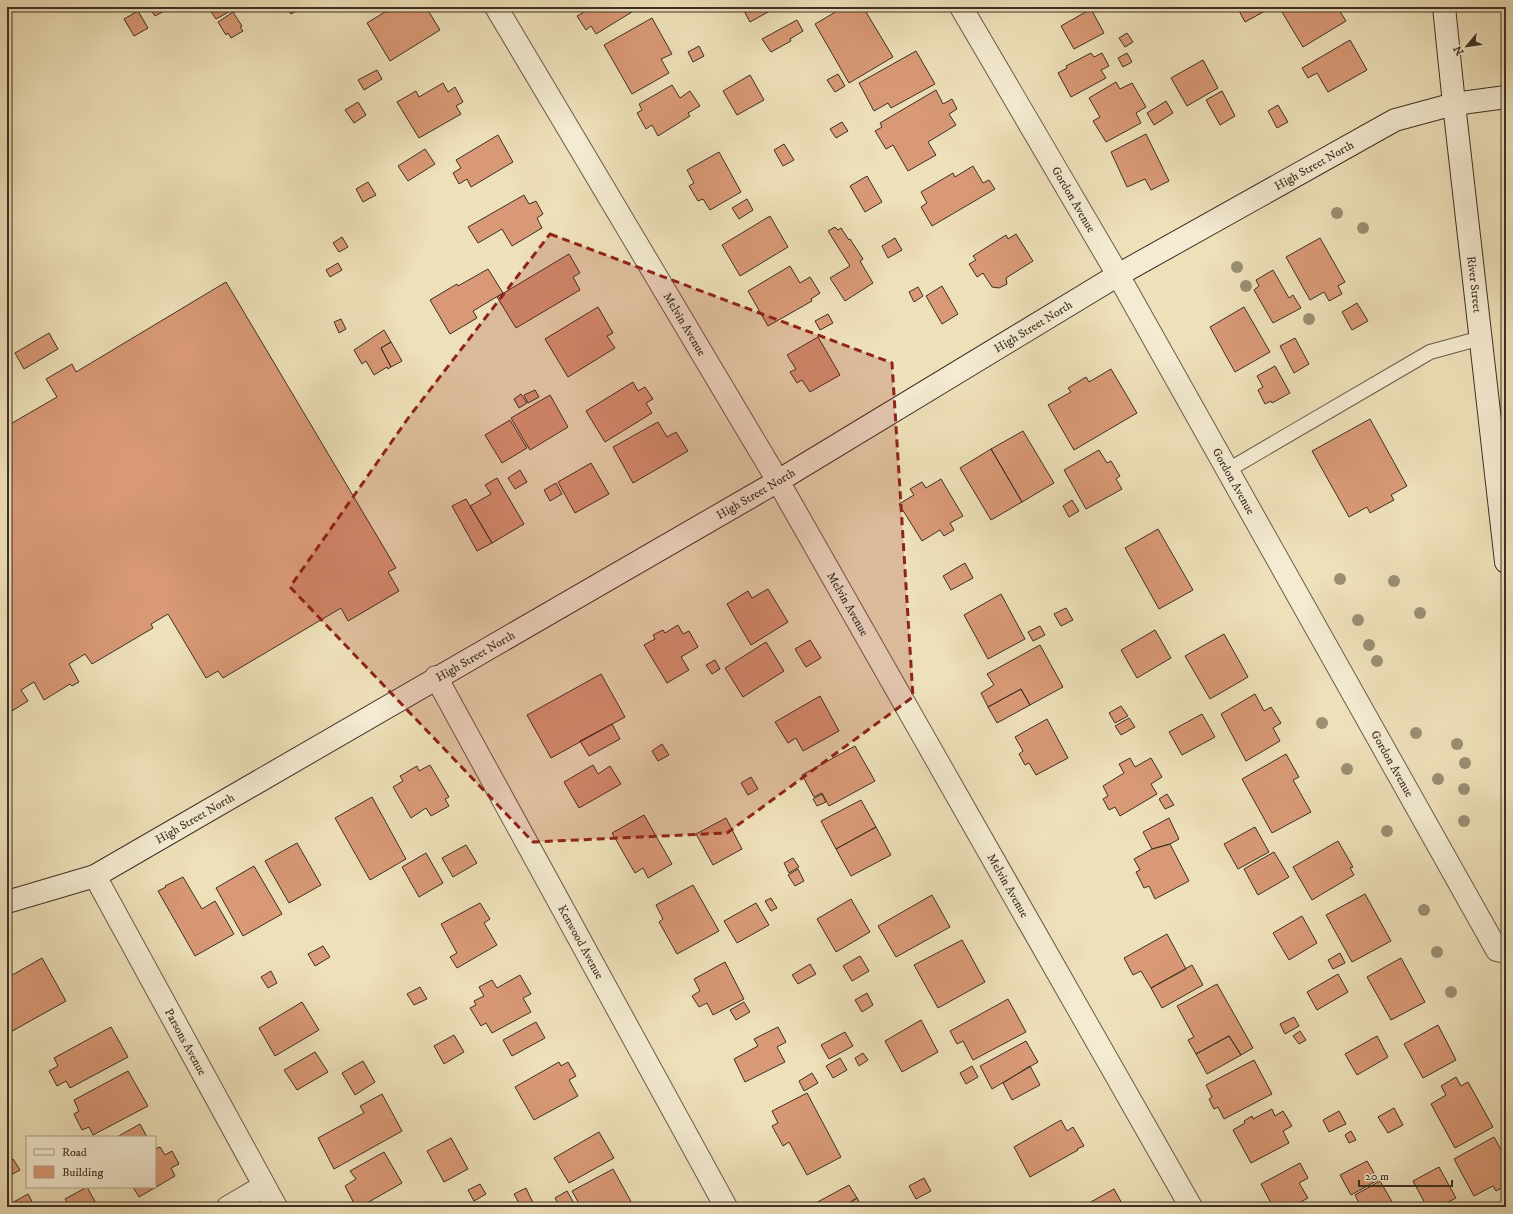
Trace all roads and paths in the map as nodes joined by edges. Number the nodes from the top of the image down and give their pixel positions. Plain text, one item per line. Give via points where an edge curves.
1 (496, 7) edge
2 (961, 7) edge
3 (1444, 7) edge
4 (1506, 97) edge
5 (1454, 104) junction
6 (1118, 275) junction
7 (1481, 338) junction
8 (1228, 470) junction
9 (778, 480) junction
10 (1506, 562) edge
11 (436, 677) junction
12 (95, 876) junction
13 (7, 902) edge
14 (1506, 952) edge
15 (264, 1186) junction
16 (228, 1207) edge
17 (276, 1207) edge
18 (726, 1207) edge
19 (1191, 1207) edge

1 - 9 street, Melvin Avenue
2 - 6 street, Gordon Avenue
3 - 5 street, River Street
4 - 5 street, High Street North
5 - 6 street, High Street North via 1395,120
5 - 7 street, River Street
6 - 8 street, Gordon Avenue
6 - 9 street, High Street North
7 - 8 lane via 1430,352
7 - 10 street, River Street
8 - 14 street, Gordon Avenue via 1497,950
9 - 11 street, High Street North
9 - 19 street, Melvin Avenue
11 - 12 street, High Street North
11 - 18 street, Kenwood Avenue
12 - 13 street, High Street North
12 - 15 street, Parsons Avenue
15 - 16 street
15 - 17 street, Parsons Avenue

